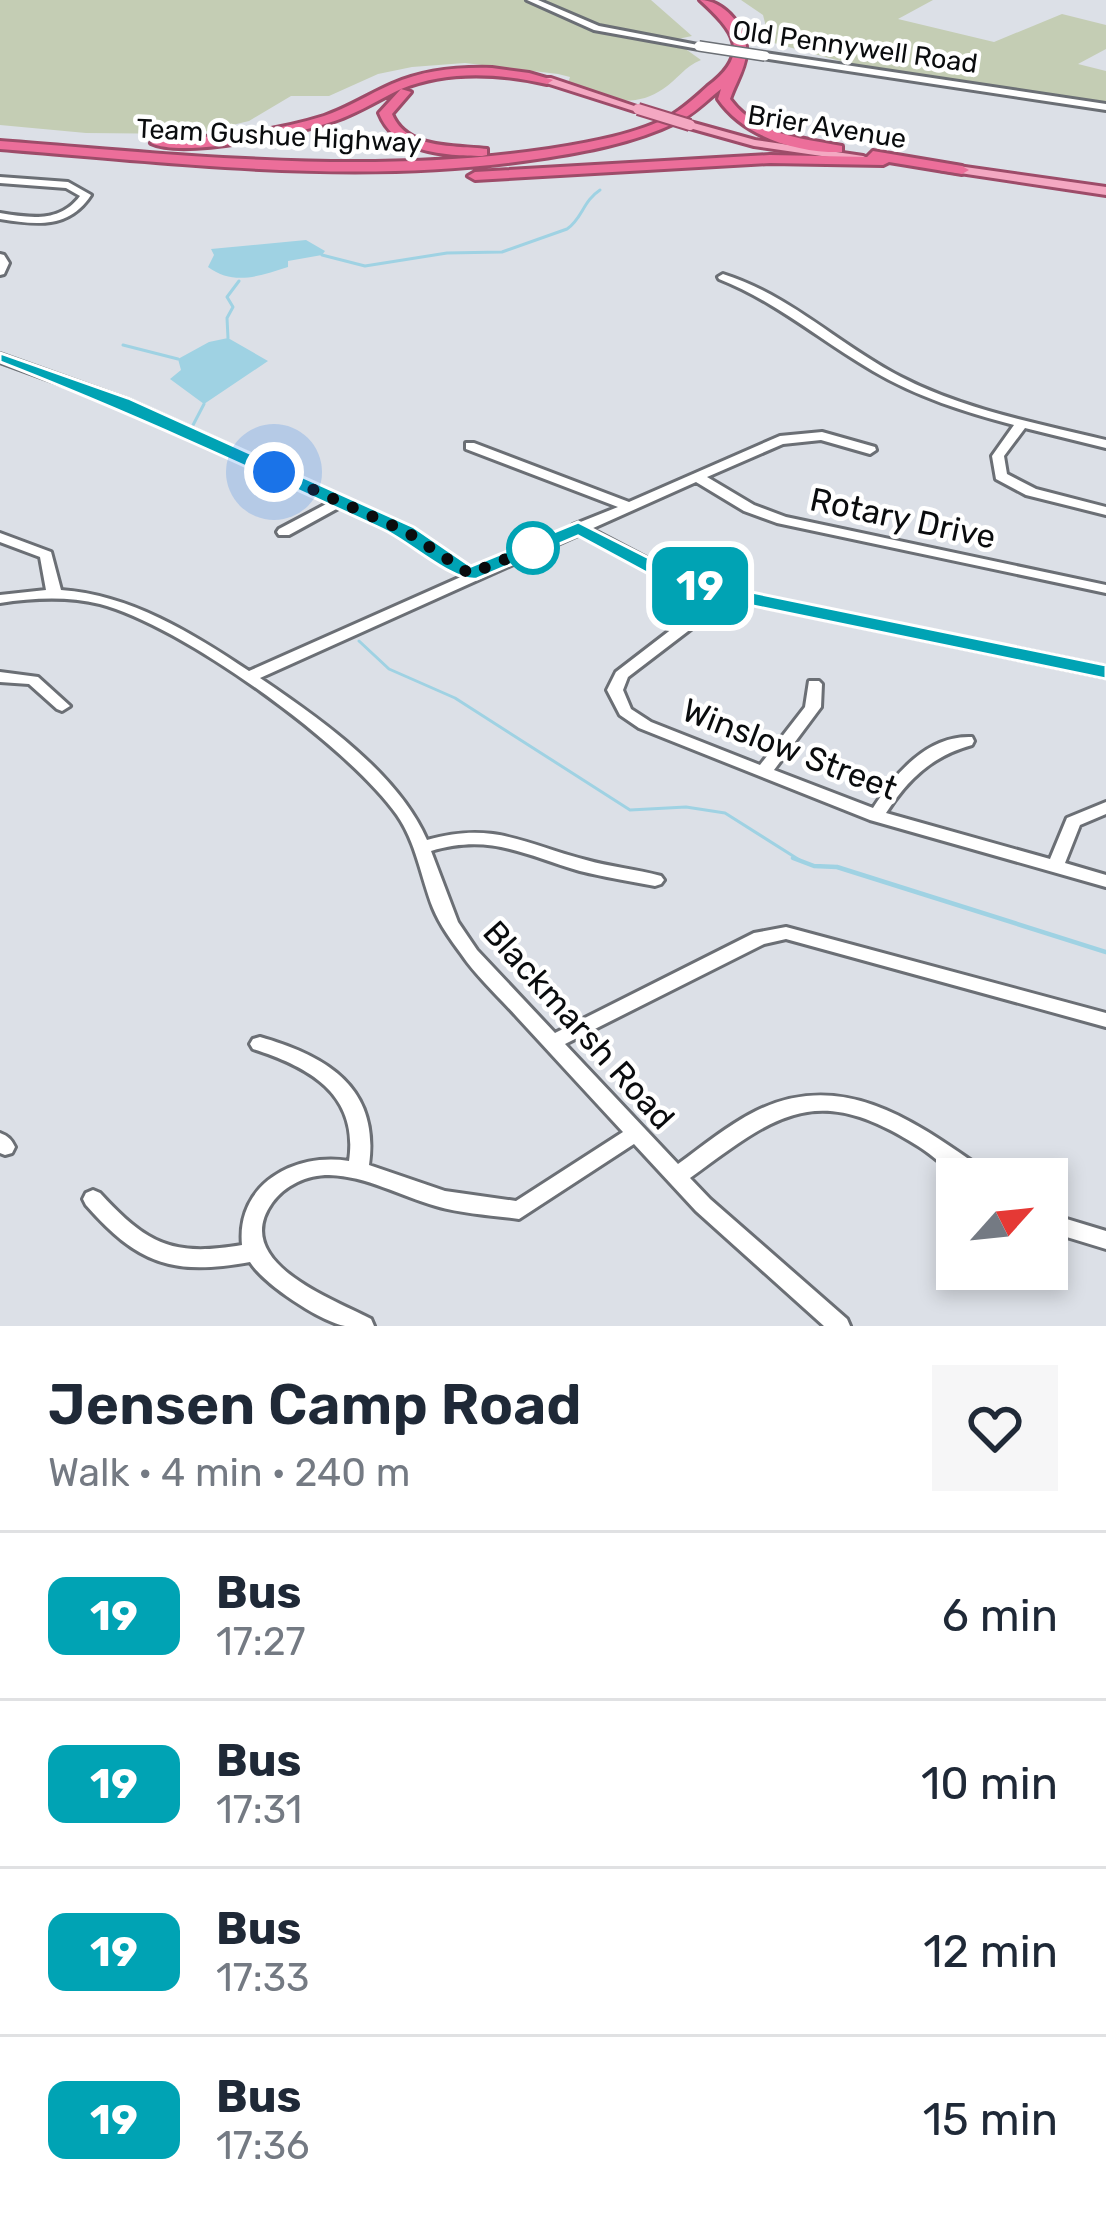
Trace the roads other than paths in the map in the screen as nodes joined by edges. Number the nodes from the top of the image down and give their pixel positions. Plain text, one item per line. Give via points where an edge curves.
1 (531, 0) edge
2 (689, 0) edge
3 (706, 0) edge
4 (732, 73) junction
5 (547, 80) junction
6 (1106, 107) edge
7 (0, 140) edge
8 (107, 143) junction
9 (528, 151) junction
10 (883, 161) junction
11 (289, 165) junction
12 (962, 170) junction
13 (0, 180) edge
14 (1106, 191) edge
15 (0, 216) edge
16 (0, 257) edge
17 (0, 272) edge
18 (723, 277) dead end
19 (0, 358) edge
20 (1022, 423) junction
21 (1106, 444) edge
22 (470, 446) dead end
23 (870, 450) dead end
24 (698, 477) junction
25 (339, 502) junction
26 (626, 506) junction
27 (1106, 512) edge
28 (578, 528) junction
29 (284, 532) dead end
30 (0, 537) edge
31 (470, 574) junction
32 (1106, 589) edge
33 (54, 593) junction
34 (727, 594) junction
35 (0, 599) edge
36 (1106, 672) edge
37 (0, 677) edge
38 (249, 677) junction
39 (814, 684) dead end
40 (62, 706) dead end
41 (966, 741) dead end
42 (764, 771) junction
43 (1106, 807) edge
44 (876, 816) junction
45 (424, 847) junction
46 (1055, 868) junction
47 (655, 880) dead end
48 (1106, 881) edge
49 (1106, 1020) edge
50 (555, 1041) junction
51 (260, 1044) dead end
52 (636, 1133) junction
53 (950, 1158) edge
54 (358, 1171) junction
55 (676, 1177) junction
56 (93, 1199) dead end
57 (1068, 1228) edge
58 (1106, 1240) edge
59 (253, 1252) junction
60 (364, 1326) edge
61 (839, 1326) edge

1 - 6 street, Old Pennywell Road, bridge via 604,30
2 - 9 highway, Team Gushue Highway via 726,41 721,67 704,86 635,124
3 - 4 highway via 736,28 741,55
4 - 11 highway, Team Gushue Highway via 664,121 547,155 422,167
4 - 12 highway via 724,99 760,130
5 - 8 highway via 443,74 288,130
5 - 9 highway via 446,80 409,90 385,113 395,132 428,146
5 - 10 main road, Brier Avenue, bridge via 791,150
7 - 8 highway, Team Gushue Highway
7 - 11 highway, Team Gushue Highway
8 - 9 highway, Team Gushue Highway via 392,162
10 - 11 highway via 770,159 474,176
10 - 12 main road, Brier Avenue
12 - 14 main road, Brier Avenue
13 - 15 street via 68,185 86,195 59,217
16 - 17 street
18 - 20 street via 780,299 902,383
19 - 25 street via 122,402
20 - 21 street
20 - 27 street via 998,456 1000,476
22 - 26 street
23 - 24 street via 822,436 791,437
24 - 26 street
24 - 32 street, Rotary Drive via 782,520
25 - 29 street
25 - 31 street via 407,532
26 - 28 street
28 - 31 street
28 - 34 street via 666,574
30 - 33 street via 46,555
31 - 38 street
33 - 35 street, Blackmarsh Road
33 - 38 street, Blackmarsh Road via 146,615
34 - 36 street
34 - 42 street, Winslow Street via 625,671 615,696 638,721
37 - 40 street via 33,680
38 - 45 street, Blackmarsh Road via 364,767
39 - 42 street via 813,707
41 - 44 street via 910,767
42 - 44 street, Winslow Street
43 - 46 street via 1072,822
44 - 46 street, Winslow Street
45 - 47 street via 478,834 506,838 576,864
45 - 50 street, Blackmarsh Road via 443,911 471,955
46 - 48 street, Winslow Street
49 - 50 street via 786,933 760,938
50 - 52 street, Blackmarsh Road
51 - 54 street via 295,1053 347,1096 362,1131
52 - 54 street via 518,1210 442,1199
52 - 55 street, Blackmarsh Road
53 - 55 street via 883,1114 818,1102 766,1116
54 - 59 street via 318,1167 273,1187 252,1225
55 - 61 street, Blackmarsh Road
56 - 59 street via 119,1230 158,1253 203,1262
57 - 58 street
59 - 60 street via 262,1269

